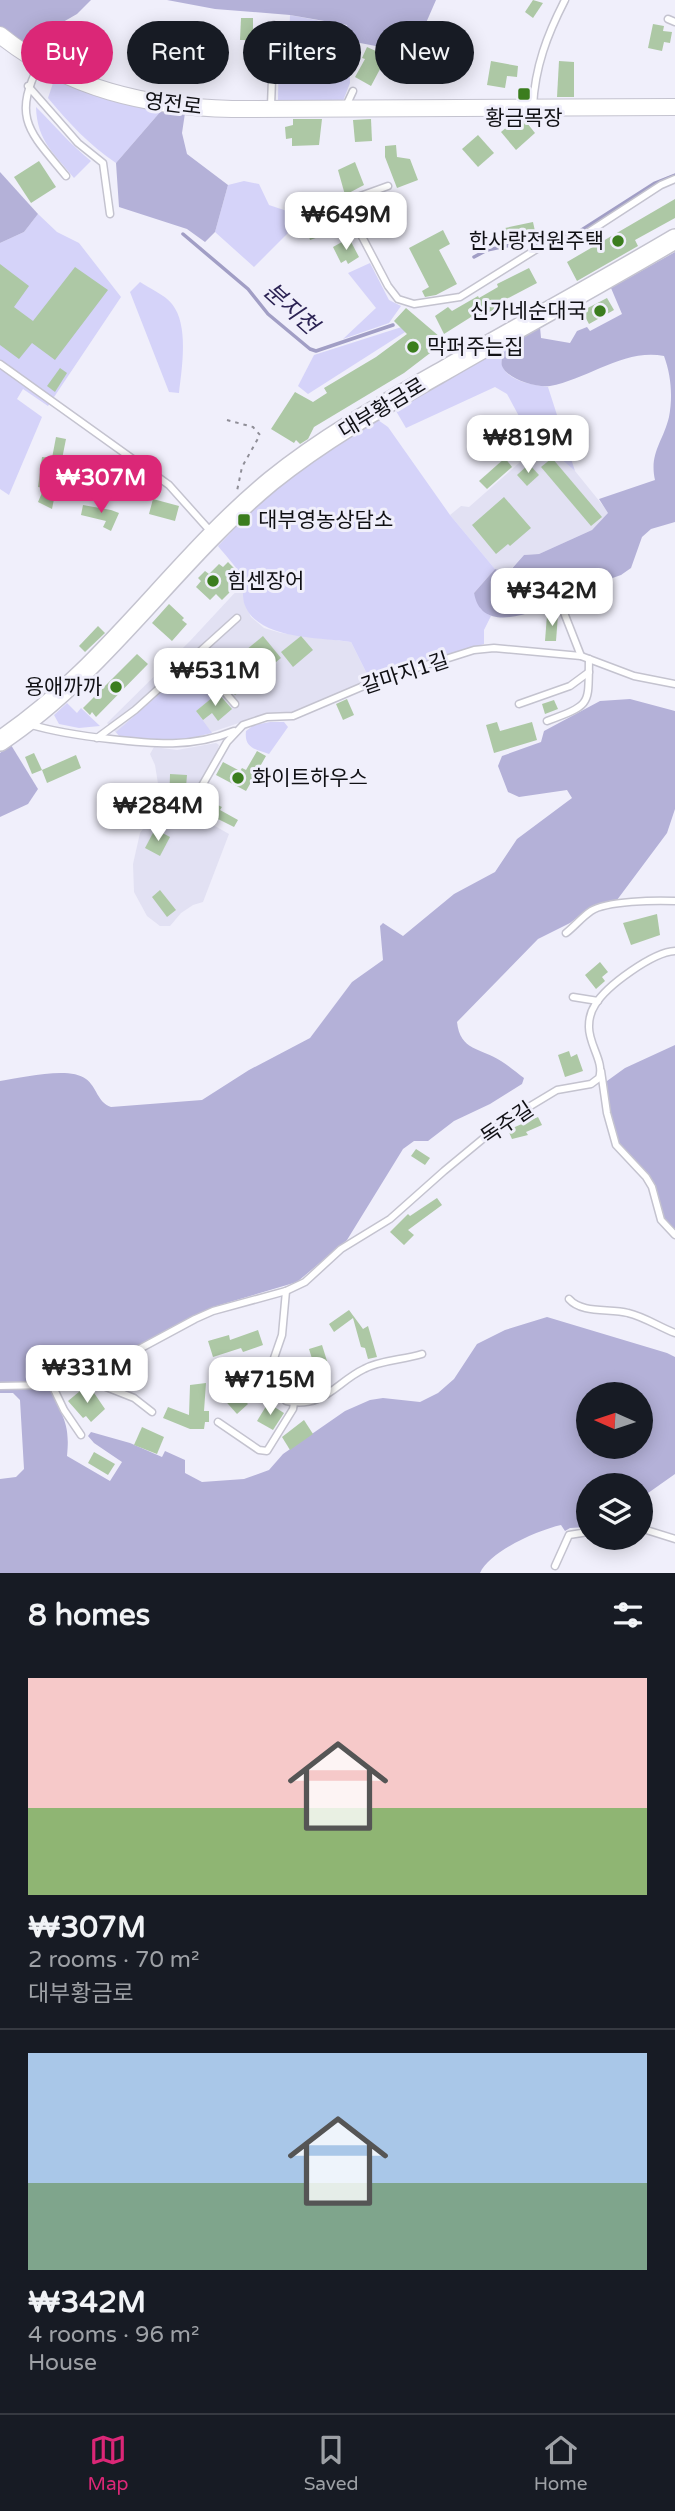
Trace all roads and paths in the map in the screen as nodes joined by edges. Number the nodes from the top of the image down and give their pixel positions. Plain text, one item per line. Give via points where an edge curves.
1 (565, 0) edge
2 (0, 35) edge
3 (21, 50) edge
4 (88, 84) edge
5 (272, 84) edge
6 (28, 86) joint
7 (353, 92) dead end
8 (533, 106) junction
9 (345, 107) junction
10 (675, 107) edge
11 (271, 108) junction
12 (65, 176) dead end
13 (675, 180) edge
14 (388, 186) dead end
15 (110, 214) dead end
16 (675, 239) edge
17 (0, 364) edge
18 (227, 420) dead end
19 (240, 509) junction
20 (214, 534) junction
21 (561, 605) dead end
22 (237, 618) dead end
23 (194, 656) junction
24 (581, 656) junction
25 (589, 659) junction
26 (589, 672) junction
27 (675, 684) edge
28 (235, 704) dead end
29 (519, 704) dead end
30 (547, 721) dead end
31 (26, 723) junction
32 (236, 731) junction
33 (97, 737) junction
34 (0, 741) edge
35 (195, 798) dead end
36 (675, 901) edge
37 (566, 933) dead end
38 (675, 951) edge
39 (573, 997) dead end
40 (598, 1001) junction
41 (601, 1069) junction
42 (675, 1235) edge
43 (286, 1291) junction
44 (569, 1299) dead end
45 (675, 1333) edge
46 (422, 1354) dead end
47 (91, 1375) junction
48 (52, 1385) junction
49 (0, 1386) edge
50 (250, 1391) dead end
51 (281, 1398) junction
52 (294, 1403) junction
53 (152, 1412) dead end
54 (218, 1422) dead end
55 (81, 1434) dead end
56 (653, 1532) edge
57 (576, 1534) edge
58 (675, 1539) edge
59 (555, 1566) dead end

1 - 8 lane via 544,43
2 - 3 street, 영전로
4 - 11 street, 영전로 via 145,102
5 - 11 lane
6 - 12 lane via 26,119
6 - 15 lane via 78,143 103,163
7 - 9 lane
8 - 9 street, 영전로
8 - 10 street, 영전로
9 - 11 street, 영전로
13 - 14 lane via 581,237 531,252 460,297 414,304 398,299 388,286 347,207 352,200
16 - 19 main road, 대부황금로 via 382,406 291,466
17 - 20 lane via 169,485
18 - 19 path via 260,435 242,467
19 - 20 main road, 대부황금로
20 - 31 main road, 대부황금로 via 69,687
21 - 24 lane
22 - 23 lane
23 - 28 lane
23 - 33 lane via 121,722
24 - 25 lane, 갈마지1길
24 - 32 lane, 갈마지1길 via 474,650 373,682 293,716 258,720
25 - 26 lane
25 - 27 lane, 갈마지1길 via 634,677
26 - 29 lane via 570,686
26 - 30 lane via 588,699
31 - 33 lane, 갈마지1길
31 - 34 main road, 대부황금로
32 - 33 lane, 갈마지1길 via 175,745
32 - 35 lane
36 - 37 lane via 599,907
38 - 40 lane via 623,978
39 - 40 lane
40 - 41 lane via 589,1030
41 - 42 lane via 616,1145 646,1177 661,1220
41 - 43 lane, 독주길 via 591,1084 557,1090 496,1128 390,1219
43 - 47 lane, 독주길 via 213,1311
43 - 51 lane via 282,1335 272,1364
44 - 45 lane via 584,1307 632,1313
46 - 52 lane via 366,1367 331,1393
47 - 48 lane, 독주길
47 - 53 lane
48 - 49 lane, 독주길
48 - 55 lane
50 - 51 lane
51 - 52 lane
52 - 54 lane via 267,1451
56 - 58 lane
57 - 59 lane via 569,1535

